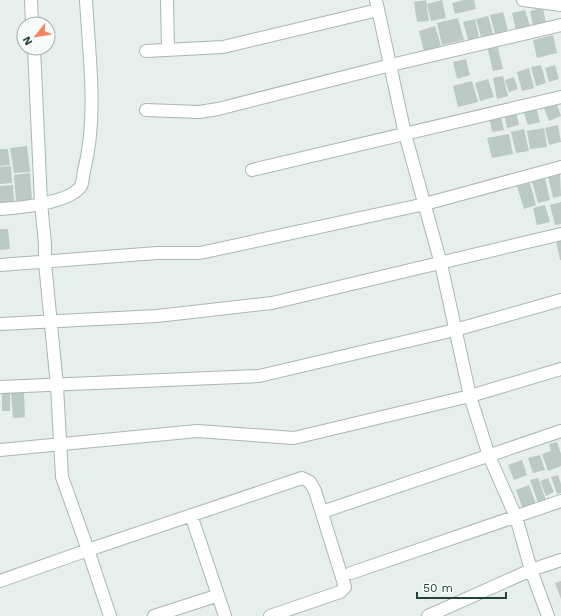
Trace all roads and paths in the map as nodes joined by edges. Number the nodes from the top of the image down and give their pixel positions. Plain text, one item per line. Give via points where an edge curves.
1 (31, 0) edge
2 (86, 0) edge
3 (167, 0) edge
4 (523, 0) edge
5 (543, 1) edge
6 (377, 5) edge
7 (561, 6) edge
8 (32, 16) edge
9 (561, 26) edge
10 (168, 50) junction
11 (146, 51) dead end
12 (34, 56) edge
13 (391, 65) junction
14 (561, 97) edge
15 (146, 110) dead end
16 (405, 134) junction
17 (561, 167) edge
18 (252, 170) dead end
19 (41, 203) junction
20 (425, 204) junction
21 (0, 209) edge
22 (561, 234) edge
23 (45, 263) junction
24 (441, 264) junction
25 (0, 265) edge
26 (561, 300) edge
27 (50, 322) junction
28 (0, 324) edge
29 (455, 330) junction
30 (561, 369) edge
31 (57, 386) junction
32 (0, 387) edge
33 (470, 396) junction
34 (561, 431) edge
35 (61, 444) junction
36 (0, 450) edge
37 (489, 456) junction
38 (561, 501) edge
39 (328, 510) dead end
40 (191, 515) junction
41 (516, 517) junction
42 (88, 550) junction
43 (561, 560) edge
44 (531, 570) junction
45 (351, 573) dead end
46 (0, 581) edge
47 (213, 597) dead end
48 (110, 616) edge
49 (154, 616) edge
50 (224, 616) edge
51 (270, 616) edge
52 (428, 616) edge
53 (548, 616) edge

1 - 8 street
2 - 19 street via 92,113 88,154 81,186 69,196
3 - 10 street
4 - 5 street
5 - 7 street
6 - 10 street via 223,47
6 - 13 street
9 - 13 street
10 - 11 street
12 - 19 street
13 - 15 street via 218,109 199,112
13 - 16 street
14 - 16 street
16 - 18 street
16 - 20 street
17 - 20 street
19 - 21 street
19 - 23 street
20 - 23 street via 200,253 157,253
20 - 24 street
22 - 24 street
23 - 25 street
23 - 27 street
24 - 27 street via 272,303 157,316
24 - 29 street
26 - 29 street
27 - 28 street
27 - 31 street
29 - 31 street via 259,376
29 - 33 street
30 - 33 street
31 - 32 street
31 - 35 street
33 - 35 street via 294,438 197,431
33 - 37 street
34 - 37 street
35 - 36 street
35 - 42 street via 62,477
37 - 39 street
37 - 41 street
38 - 41 street
40 - 42 street
40 - 50 street
40 - 51 street via 285,482 302,478 310,482 344,587 340,592
41 - 44 street
41 - 45 street
42 - 46 street
42 - 48 street
43 - 44 street
44 - 52 street
44 - 53 street
47 - 49 street

